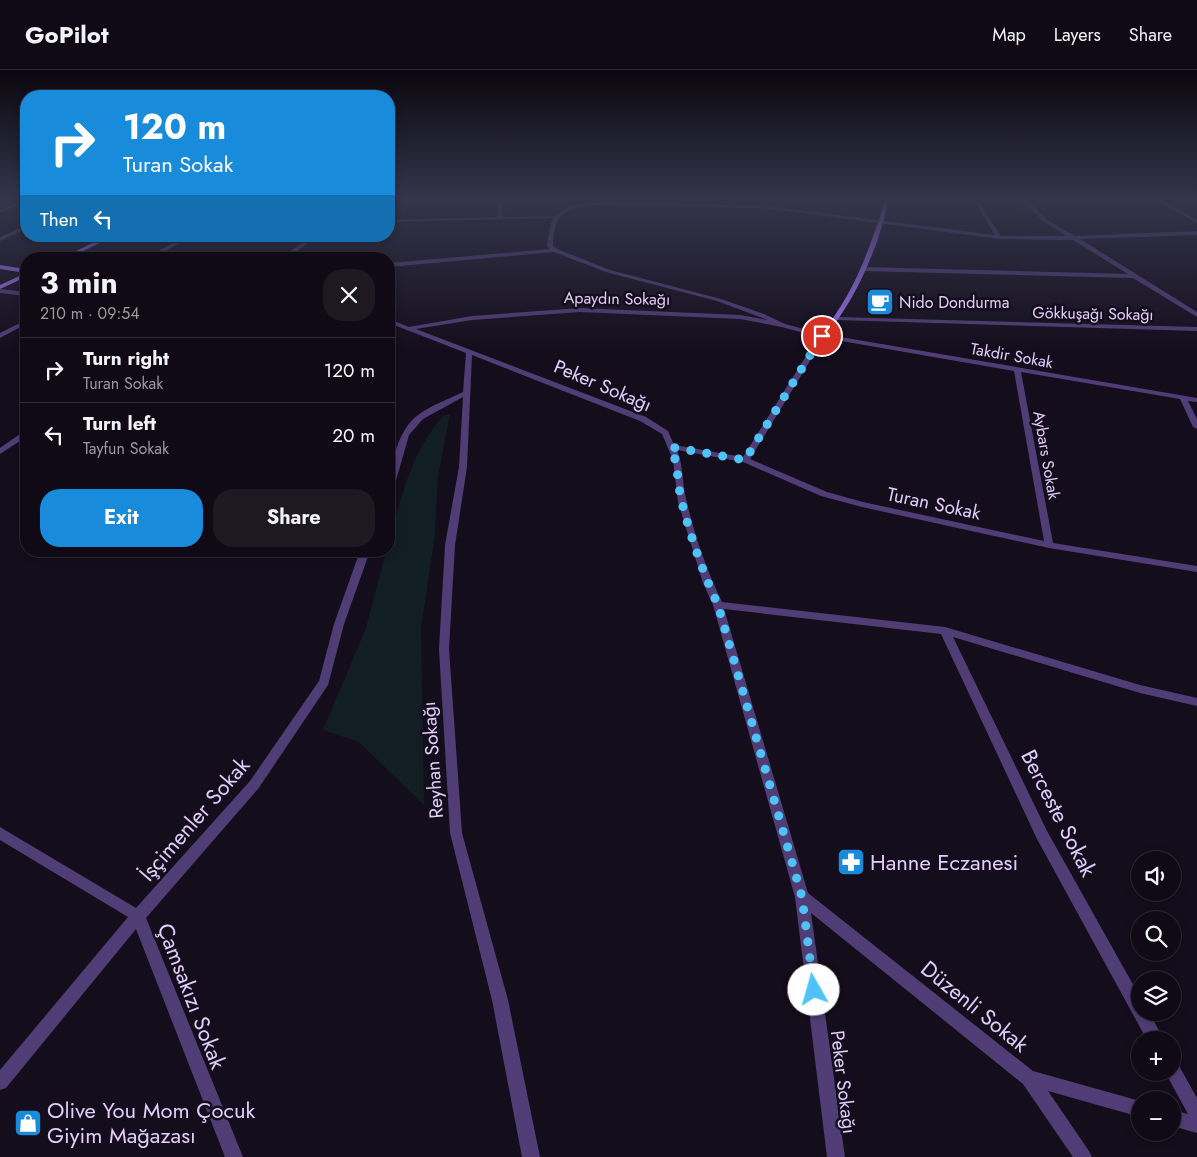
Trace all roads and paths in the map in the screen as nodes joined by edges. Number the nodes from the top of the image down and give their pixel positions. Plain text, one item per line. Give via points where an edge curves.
1 (871, 249) edge
2 (1091, 249) edge
3 (555, 250) joint
4 (395, 263) edge
5 (0, 267) edge
6 (863, 269) junction
7 (20, 270) edge
8 (1135, 276) junction
9 (20, 278) edge
10 (0, 289) edge
11 (20, 293) edge
12 (1197, 315) edge
13 (838, 319) junction
14 (395, 323) edge
15 (20, 325) edge
16 (783, 325) junction
17 (410, 328) junction
18 (1197, 329) edge
19 (0, 336) edge
20 (822, 336) junction
21 (469, 353) junction
22 (1017, 369) junction
23 (466, 393) junction
24 (1183, 398) junction
25 (1197, 400) edge
26 (1197, 427) edge
27 (20, 438) edge
28 (671, 447) junction
29 (0, 452) edge
30 (745, 460) junction
31 (395, 471) edge
32 (1049, 545) junction
33 (363, 557) edge
34 (1197, 569) edge
35 (718, 605) junction
36 (945, 631) junction
37 (1197, 702) edge
38 (0, 833) edge
39 (802, 897) junction
40 (138, 916) junction
41 (1131, 996) edge
42 (1029, 1078) junction
43 (1178, 1081) edge
44 (0, 1082) edge
45 (1131, 1106) edge
46 (1197, 1114) edge
47 (1181, 1121) edge
48 (1197, 1125) edge
49 (234, 1157) edge
50 (531, 1157) edge
51 (836, 1157) edge
52 (1083, 1157) edge

1 - 6 street
2 - 8 street
3 - 4 street
3 - 16 street via 608,270 751,310
5 - 7 street
6 - 8 street
6 - 13 street via 852,297
8 - 12 street
9 - 10 street
10 - 11 street
13 - 18 street, Gökkuşağı Sokağı
13 - 20 street
14 - 17 street, Peker Sokağı
15 - 19 street
16 - 17 street, Apaydın Sokağı via 730,316 580,310 472,318
16 - 20 street, Apaydın Sokağı
17 - 21 street, Peker Sokağı
20 - 22 street, Takdir Sokak
20 - 30 street
21 - 23 street, Reyhan Sokağı
21 - 28 street, Peker Sokağı via 643,419 665,434
22 - 24 street, Takdir Sokak
22 - 32 street, Aybars Sokak
23 - 31 street via 420,417 406,435
23 - 50 street, Reyhan Sokağı via 463,467 450,545 444,649 456,833 500,1000
24 - 25 street, Takdir Sokak
24 - 26 street
27 - 29 street
28 - 30 street, Turan Sokak
28 - 35 street, Peker Sokağı via 677,460 682,502 708,584
30 - 32 street, Turan Sokak via 824,494
32 - 34 street, Turan Sokak
33 - 40 street, İşçimenler Sokak via 324,682 254,785
35 - 36 street
35 - 39 street, Peker Sokağı
36 - 37 street via 1140,689
36 - 41 street, Berceste Sokak via 1042,835
38 - 40 street, Çamsakızı Sokak
39 - 42 street, Düzenli Sokak
39 - 51 street, Peker Sokağı
40 - 44 street, İşçimenler Sokak
40 - 49 street, Çamsakızı Sokak
42 - 45 street, Düzenli Sokak
42 - 52 street
43 - 46 street
47 - 48 street

